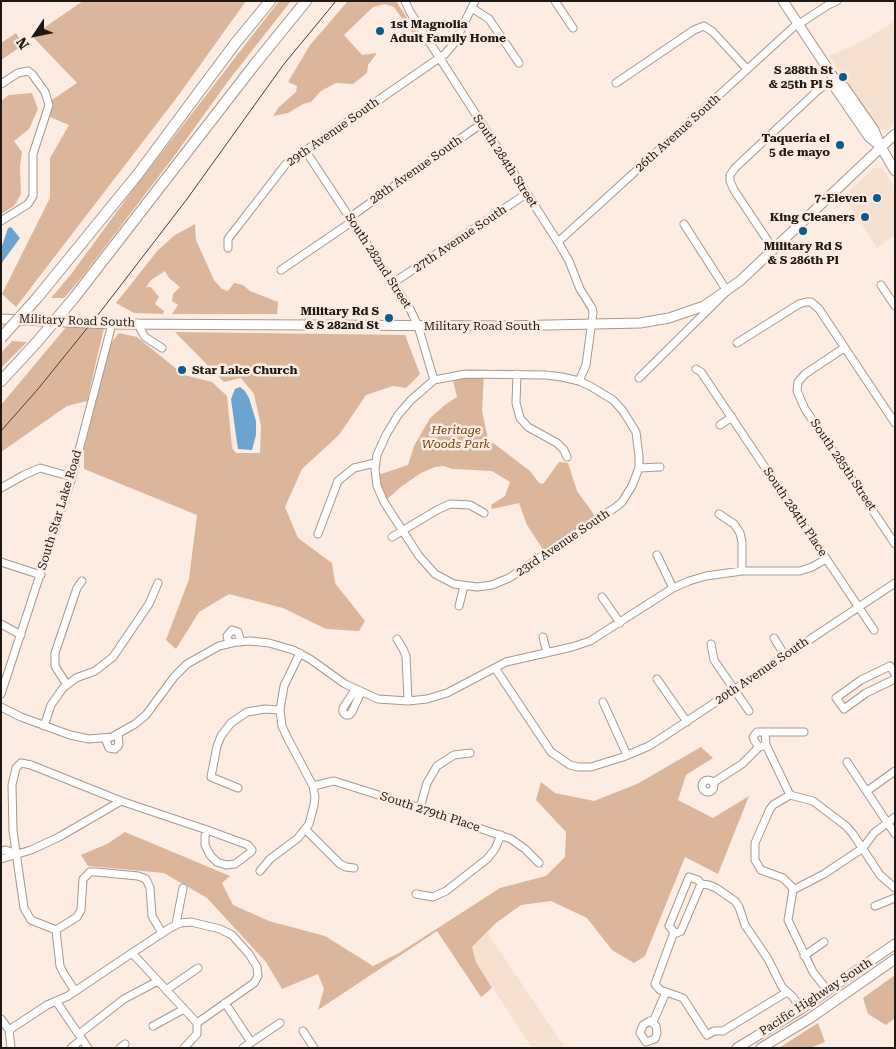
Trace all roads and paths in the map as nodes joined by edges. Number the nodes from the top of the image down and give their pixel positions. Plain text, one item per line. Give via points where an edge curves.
1 (270, 1) edge
2 (306, 1) edge
3 (405, 1) edge
4 (555, 1) edge
5 (783, 1) edge
6 (837, 1) edge
7 (473, 5) edge
8 (798, 24) junction
9 (573, 28) dead end
10 (440, 59) junction
11 (519, 63) dead end
12 (747, 69) junction
13 (834, 78) junction
14 (616, 83) dead end
15 (1, 84) edge
16 (481, 124) junction
17 (895, 134) edge
18 (881, 147) junction
19 (305, 150) junction
20 (895, 171) edge
21 (526, 194) junction
22 (351, 219) junction
23 (1, 221) edge
24 (684, 224) dead end
25 (558, 242) junction
26 (228, 248) dead end
27 (774, 250) junction
28 (280, 270) dead end
29 (393, 283) junction
30 (881, 285) dead end
31 (727, 291) junction
32 (895, 306) edge
33 (1, 319) edge
34 (137, 323) junction
35 (112, 324) junction
36 (591, 324) junction
37 (418, 326) junction
38 (1, 338) edge
39 (737, 343) dead end
40 (162, 348) dead end
41 (844, 348) junction
42 (696, 370) dead end
43 (517, 374) junction
44 (639, 378) dead end
45 (434, 380) junction
46 (1, 381) edge
47 (579, 381) junction
48 (732, 417) junction
49 (895, 422) edge
50 (720, 425) dead end
51 (567, 457) dead end
52 (375, 463) junction
53 (639, 468) junction
54 (660, 468) dead end
55 (72, 477) junction
56 (1, 488) edge
57 (484, 512) dead end
58 (719, 514) dead end
59 (403, 530) junction
60 (318, 534) dead end
61 (392, 537) dead end
62 (895, 544) edge
63 (656, 555) dead end
64 (826, 559) junction
65 (1, 562) edge
66 (742, 571) junction
67 (41, 575) junction
68 (82, 581) dead end
69 (158, 583) dead end
70 (895, 583) edge
71 (464, 586) junction
72 (673, 588) junction
73 (602, 597) dead end
74 (459, 606) dead end
75 (859, 607) junction
76 (620, 623) junction
77 (1, 624) edge
78 (874, 630) dead end
79 (21, 635) junction
80 (543, 637) dead end
81 (774, 638) dead end
82 (397, 639) dead end
83 (241, 642) junction
84 (229, 643) junction
85 (711, 644) dead end
86 (300, 653) junction
87 (548, 653) junction
88 (785, 656) junction
89 (495, 668) junction
90 (895, 674) edge
91 (657, 679) dead end
92 (895, 679) edge
93 (67, 685) junction
94 (734, 691) junction
95 (1, 694) edge
96 (408, 701) junction
97 (602, 702) dead end
98 (1, 707) edge
99 (280, 710) junction
100 (749, 711) dead end
101 (687, 722) junction
102 (44, 726) junction
103 (765, 732) junction
104 (804, 732) dead end
105 (118, 734) junction
106 (105, 738) junction
107 (762, 746) junction
108 (470, 754) dead end
109 (627, 755) junction
110 (847, 762) dead end
111 (895, 771) edge
112 (714, 782) dead end
113 (313, 786) junction
114 (238, 788) dead end
115 (867, 791) junction
116 (790, 794) junction
117 (121, 801) junction
118 (420, 808) junction
119 (895, 817) edge
120 (887, 822) junction
121 (305, 829) junction
122 (206, 830) junction
123 (895, 834) edge
124 (501, 835) junction
125 (863, 848) junction
126 (1, 851) edge
127 (16, 854) junction
128 (1, 859) edge
129 (539, 863) dead end
130 (354, 868) dead end
131 (260, 871) dead end
132 (701, 884) junction
133 (183, 888) dead end
134 (895, 888) edge
135 (793, 890) junction
136 (416, 894) dead end
137 (895, 898) edge
138 (875, 906) dead end
139 (176, 924) junction
140 (56, 930) junction
141 (674, 932) junction
142 (162, 933) junction
143 (824, 942) dead end
144 (895, 944) edge
145 (132, 953) junction
146 (804, 956) junction
147 (895, 959) edge
148 (198, 968) dead end
149 (158, 982) junction
150 (166, 990) junction
151 (75, 991) junction
152 (828, 991) junction
153 (666, 992) junction
154 (787, 992) junction
155 (56, 1001) junction
156 (225, 1003) junction
157 (184, 1009) junction
158 (801, 1009) junction
159 (1, 1019) edge
160 (653, 1022) junction
161 (196, 1023) junction
162 (280, 1023) dead end
163 (152, 1026) dead end
164 (9, 1030) junction
165 (303, 1030) dead end
166 (80, 1037) junction
167 (251, 1042) junction
168 (645, 1045) edge
169 (11, 1048) edge
170 (71, 1048) edge
171 (88, 1048) edge
172 (184, 1048) edge
173 (242, 1048) edge
174 (314, 1048) edge
175 (737, 1048) edge
176 (760, 1048) edge

1 - 38 highway, bridge via 138,174
2 - 46 highway, bridge via 74,298
3 - 10 street, South 284th Street
4 - 9 street
5 - 8 main road
6 - 8 street, 26th Avenue South
7 - 10 street, 29th Avenue South via 456,42
7 - 11 street via 489,18
8 - 12 street, 26th Avenue South
8 - 13 main road
10 - 16 street, South 284th Street
10 - 19 street, 29th Avenue South
12 - 14 street via 704,26
12 - 25 street, 26th Avenue South
13 - 18 main road via 844,86 874,130
13 - 27 street via 735,168 730,177 734,190
15 - 23 street via 28,71 45,92 49,105 34,154 33,196 28,204
16 - 21 street, South 284th Street
16 - 22 street, 28th Avenue South
17 - 18 main road, Military Road South
18 - 20 main road
18 - 27 main road, Military Road South
19 - 22 street, South 282nd Street
19 - 26 street, 29th Avenue South via 277,175 231,235
21 - 25 street, South 284th Street
21 - 29 street, 27th Avenue South
22 - 28 street, 28th Avenue South via 347,225
22 - 29 street, South 282nd Street
24 - 31 street
25 - 36 street, South 284th Street via 592,308
27 - 31 main road, Military Road South
29 - 37 street, South 282nd Street
30 - 32 street
31 - 36 main road, Military Road South via 704,306 669,318 640,323
31 - 44 street
33 - 35 main road, Military Road South
34 - 35 main road, Military Road South
34 - 37 main road, Military Road South
34 - 40 street via 145,337
35 - 55 street, South Star Lake Road
36 - 37 main road, Military Road South
36 - 47 street via 586,365
37 - 45 street, South 282nd Street
39 - 41 street via 794,307 811,302
41 - 49 street
41 - 62 street, South 285th Street via 804,374 797,385 798,395
42 - 48 street, South 284th Place via 701,372
43 - 45 street via 466,374
43 - 47 street
43 - 51 street via 516,403 520,418 557,443
45 - 52 street via 398,415 380,446
47 - 53 street via 602,392 630,421 636,432
48 - 50 street
48 - 64 street, South 284th Place
52 - 59 street via 380,494
52 - 60 street via 354,468 338,481
53 - 54 street
53 - 71 street, 23rd Avenue South via 622,502 598,520 509,578 492,585
55 - 56 street via 40,468
55 - 67 street, South Star Lake Road
57 - 59 street via 470,505 450,504
58 - 66 street via 734,524 740,533
59 - 61 street
59 - 71 street via 435,574
63 - 72 street
64 - 66 street via 800,571
64 - 75 street, South 284th Place
65 - 67 street
66 - 72 street via 706,576
67 - 79 street, South Star Lake Road
68 - 93 street via 55,653 55,666
69 - 93 street via 149,604 113,657 95,671
70 - 75 street, 20th Avenue South
71 - 74 street
72 - 76 street
73 - 76 street
75 - 78 street, South 284th Place
75 - 88 street, 20th Avenue South
76 - 87 street via 590,641
77 - 79 street
79 - 95 street, South Star Lake Road
80 - 87 street
81 - 88 street
82 - 96 street via 406,656
83 - 84 street
83 - 84 street via 234,630 228,633
83 - 86 street via 269,643
84 - 105 street via 188,664 174,676 146,715
85 - 94 street via 714,660
86 - 96 street via 358,691 378,699
86 - 99 street via 284,686
87 - 89 street via 506,662
88 - 94 street, 20th Avenue South
89 - 96 street via 447,693
89 - 109 street, 20th Avenue South via 538,734 560,759 584,768
90 - 92 street via 890,666 861,680 836,698 844,709 866,693
91 - 101 street
93 - 102 street via 54,700
94 - 100 street
94 - 101 street, 20th Avenue South
97 - 109 street
98 - 102 street
99 - 113 street via 287,738
99 - 114 street via 247,712 231,722 221,736 211,777
101 - 109 street, 20th Avenue South
102 - 106 street via 70,735
103 - 104 street
103 - 107 street
103 - 107 street via 755,734 754,740
105 - 106 street
105 - 106 street via 119,745 115,749 109,748
107 - 112 street
107 - 116 street
108 - 118 street via 454,754 437,766 427,784
110 - 115 street
111 - 115 street
113 - 118 street, South 279th Place via 334,781
113 - 121 street via 314,806
115 - 120 street
116 - 125 street via 808,799 846,826
116 - 135 street via 772,805 756,838 754,854 761,870 783,878
117 - 122 street
117 - 127 street via 59,836
117 - 127 street via 31,765 19,765 14,771 12,785
118 - 124 street, South 279th Place
119 - 120 street
120 - 123 street
120 - 125 street via 874,832
121 - 130 street via 340,864
121 - 131 street
122 - 122 street via 206,845 217,862 235,864 252,850 248,845
124 - 129 street, South 279th Place via 525,849
124 - 136 street via 487,860 446,891 433,897
125 - 134 street via 880,875
125 - 135 street
126 - 127 street
127 - 128 street
127 - 140 street via 26,913 35,922
132 - 141 street via 682,931
132 - 141 street via 689,877 669,926
132 - 154 street via 716,888 735,901 745,924
133 - 139 street
135 - 146 street via 788,920
137 - 138 street
139 - 142 street
139 - 156 street via 191,922 226,931 254,962 257,979
140 - 142 street via 77,916 84,878 90,872 96,872 138,876 146,880 150,888 152,916
140 - 151 street via 60,966
141 - 153 street via 655,984
142 - 145 street
143 - 146 street
144 - 152 main road, Pacific Highway South
145 - 149 street
145 - 151 street
146 - 152 street
147 - 176 main road, Pacific Highway South via 809,1019
148 - 150 street
149 - 150 street
149 - 166 street via 124,998
150 - 157 street
151 - 155 street
152 - 158 main road, Pacific Highway South
153 - 154 street via 683,998 707,1035 723,1031
153 - 160 street
154 - 158 street
155 - 164 street
155 - 166 street
156 - 161 street
156 - 167 street
157 - 161 street
157 - 163 street
158 - 175 main road, Pacific Highway South
158 - 176 main road via 799,1020
159 - 164 street
160 - 168 street via 657,1033
160 - 168 street via 646,1023 641,1030
161 - 172 street via 197,1034
162 - 167 street
164 - 169 street
165 - 174 street
166 - 170 street
166 - 171 street
167 - 173 street

